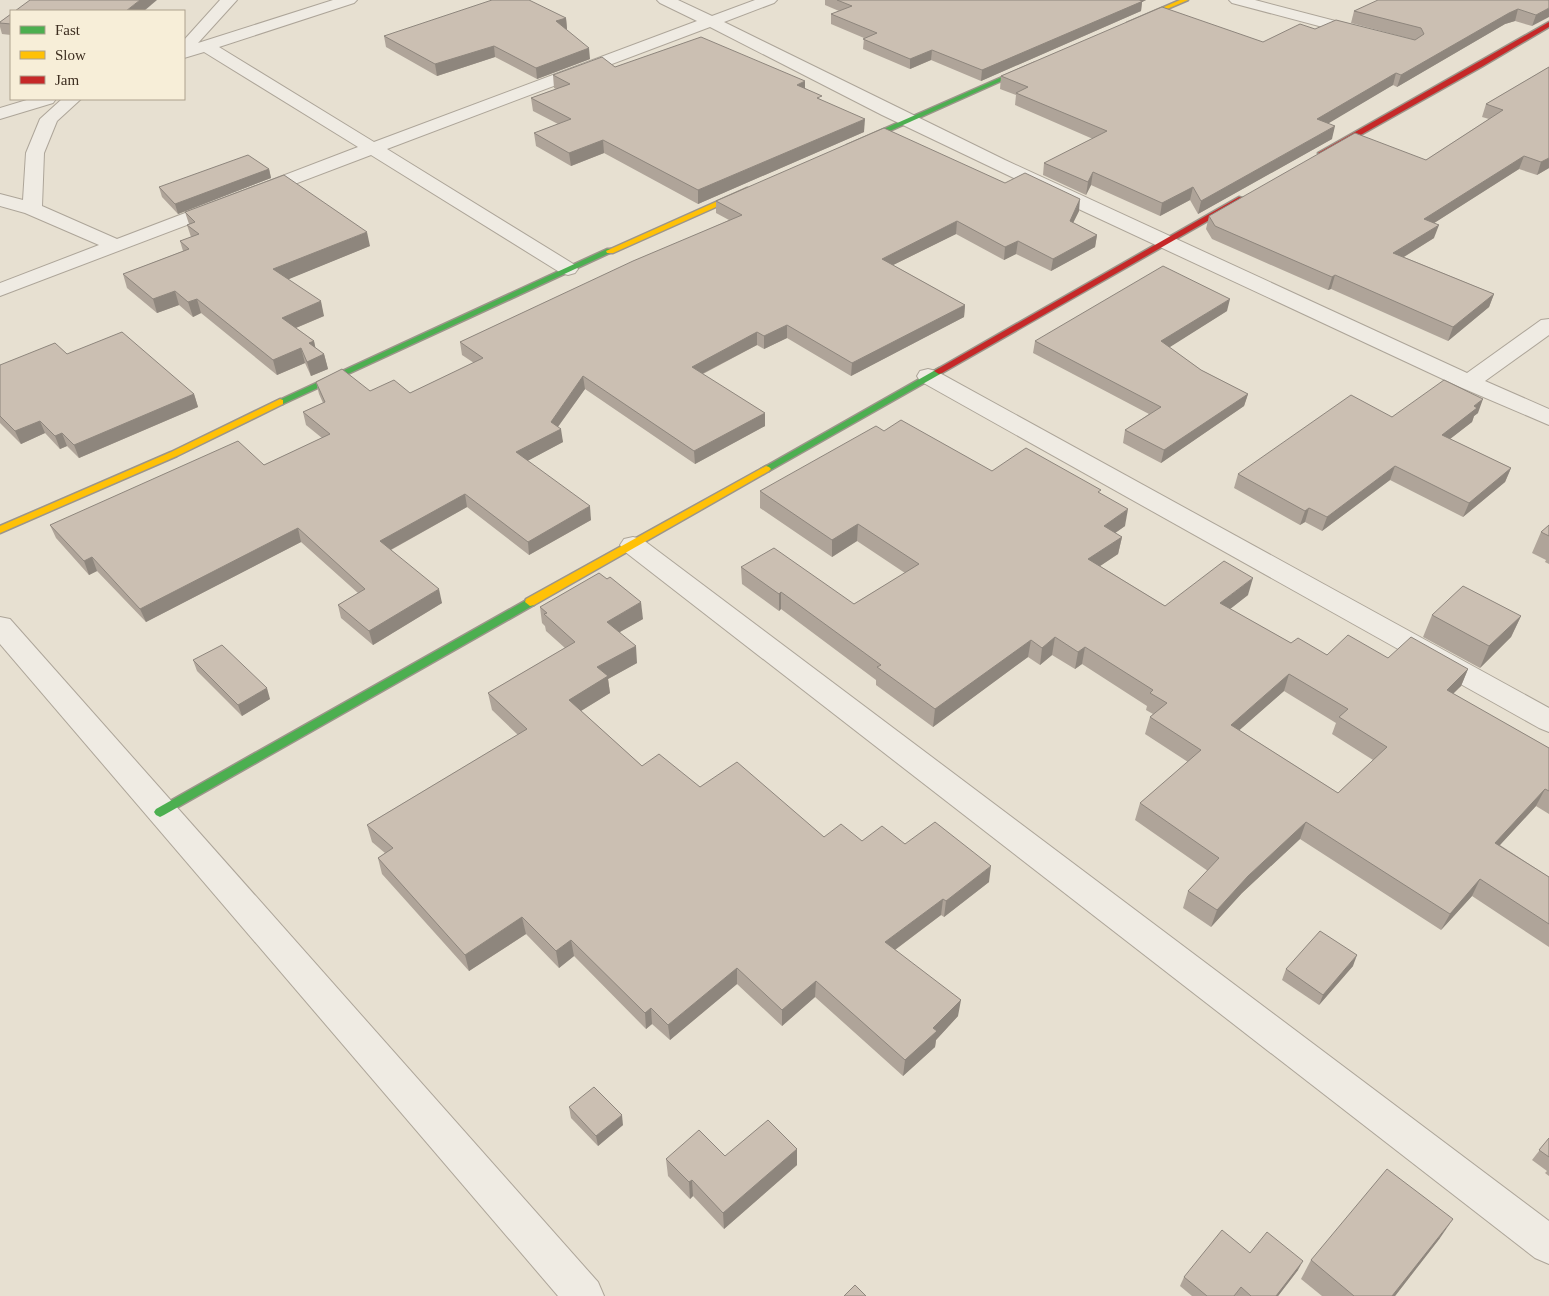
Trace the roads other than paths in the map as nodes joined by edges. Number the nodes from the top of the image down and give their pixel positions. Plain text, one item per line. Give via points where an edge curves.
1 (229, 0) edge
2 (349, 0) edge
3 (665, 0) edge
4 (769, 0) edge
5 (1185, 0) edge
6 (1237, 0) edge
7 (711, 14) junction
8 (1549, 24) edge
9 (1115, 30) edge
10 (1384, 38) edge
11 (206, 46) junction
12 (185, 48) edge
13 (185, 54) edge
14 (1052, 58) edge
15 (43, 100) edge
16 (71, 100) edge
17 (0, 114) edge
18 (906, 121) junction
19 (373, 148) junction
20 (837, 150) edge
21 (1308, 160) edge
22 (762, 185) edge
23 (1249, 195) edge
24 (0, 200) edge
25 (32, 209) junction
26 (1162, 243) junction
27 (117, 246) junction
28 (568, 269) junction
29 (0, 290) edge
30 (1549, 325) edge
31 (928, 376) junction
32 (1468, 382) junction
33 (1549, 418) edge
34 (0, 530) edge
35 (633, 545) junction
36 (0, 626) edge
37 (1549, 721) edge
38 (160, 812) junction
39 (1549, 1245) edge
40 (584, 1296) edge

1 - 12 street
2 - 11 street
3 - 7 street
4 - 7 street
5 - 9 street
6 - 10 street
7 - 18 street
7 - 19 street
8 - 21 street
11 - 13 street
11 - 19 street
14 - 18 street
15 - 17 street
16 - 25 street via 49,119 35,153
18 - 20 street
18 - 26 street
19 - 27 street
19 - 28 street
22 - 28 street
23 - 26 street
24 - 25 street
25 - 27 street
26 - 31 street
26 - 32 street
27 - 29 street
28 - 34 street via 174,454
30 - 32 street
31 - 35 street
31 - 37 street
32 - 33 street
35 - 38 street
35 - 39 street
36 - 38 street
38 - 40 street

